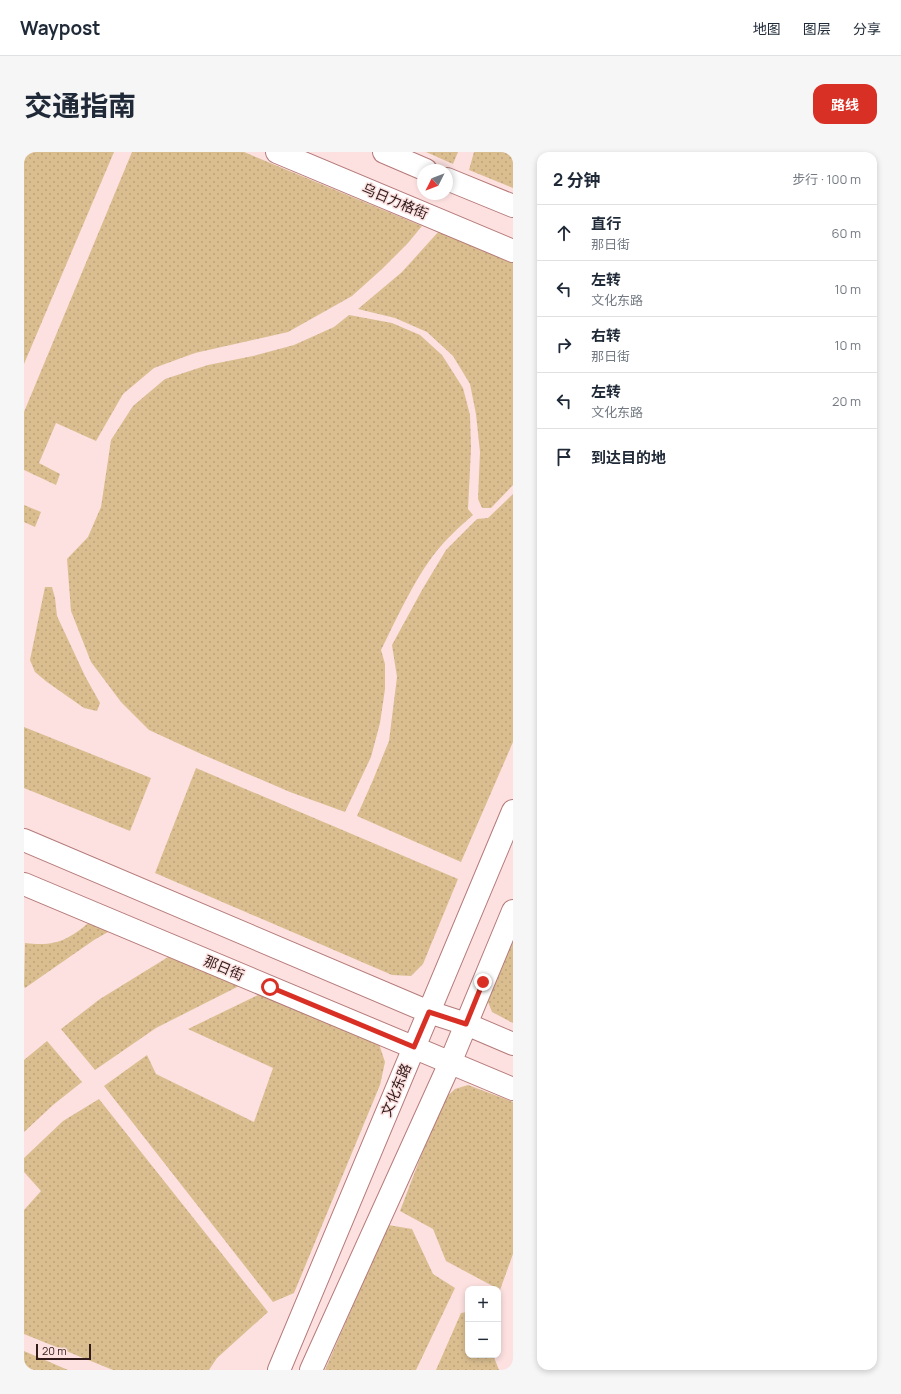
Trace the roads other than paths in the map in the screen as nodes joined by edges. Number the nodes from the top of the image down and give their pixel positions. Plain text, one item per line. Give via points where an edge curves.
1 (277, 152) edge
2 (384, 152) edge
3 (417, 166) edge
4 (453, 181) edge
5 (513, 206) edge
6 (513, 251) edge
7 (513, 811) edge
8 (24, 840) edge
9 (24, 884) edge
10 (513, 911) edge
11 (429, 1012) junction
12 (466, 1024) junction
13 (513, 1044) edge
14 (414, 1047) junction
15 (450, 1063) junction
16 (513, 1089) edge
17 (279, 1370) edge
18 (311, 1370) edge

1 - 6 street, 乌日力格街
2 - 3 street
4 - 5 street
7 - 11 street, 文化东路
8 - 11 street
9 - 14 street, 那日街
10 - 12 street
11 - 12 street
11 - 14 street, 文化东路
12 - 13 street
12 - 15 street
14 - 15 street, 那日街
14 - 17 street, 文化东路
15 - 16 street, 那日街
15 - 18 street

